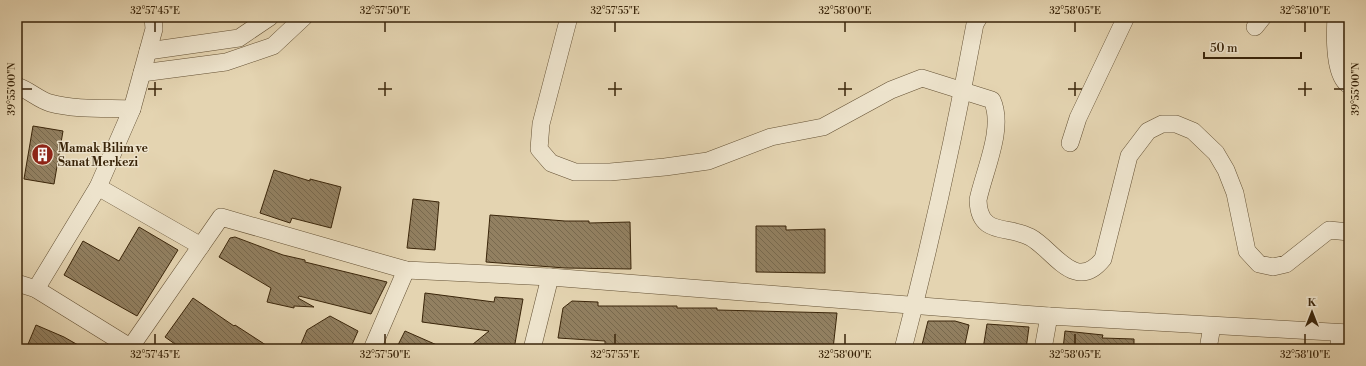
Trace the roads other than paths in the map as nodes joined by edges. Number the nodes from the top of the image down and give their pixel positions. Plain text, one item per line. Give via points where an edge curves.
1 (153, 17) edge
2 (270, 17) edge
3 (304, 17) edge
4 (569, 17) edge
5 (979, 17) edge
6 (1126, 17) edge
7 (1336, 17) edge
8 (148, 51) junction
9 (142, 73) junction
10 (1349, 85) edge
11 (17, 86) edge
12 (963, 90) junction
13 (132, 109) junction
14 (1070, 143) dead end
15 (98, 187) junction
16 (1349, 232) edge
17 (201, 246) junction
18 (406, 270) junction
19 (550, 278) junction
20 (17, 283) edge
21 (36, 289) junction
22 (914, 306) junction
23 (1049, 316) junction
24 (1212, 326) junction
25 (1343, 338) edge
26 (132, 348) edge
27 (372, 349) edge
28 (532, 349) edge
29 (903, 349) edge
30 (1043, 349) edge
31 (1208, 349) edge

1 - 8 street via 154,29
2 - 8 street via 239,38
3 - 9 street via 273,46 226,62
4 - 12 street via 543,117 539,149 551,163 575,172 610,172 708,161 771,137 823,127 891,90 922,78
5 - 12 street via 975,24
6 - 14 street via 1078,118
7 - 10 street via 1338,62 1342,78
8 - 9 street
9 - 13 street
11 - 13 street via 47,102 66,106
12 - 16 street via 992,100 997,117 978,200 982,218 994,228 1020,233 1037,241 1068,269 1079,272 1091,269 1103,259 1129,156 1148,131 1162,124 1176,124 1193,131 1216,152 1235,193 1244,246 1259,264 1280,266 1292,260 1329,230
12 - 22 street
13 - 15 street
15 - 17 street
15 - 21 street
17 - 18 street via 221,217
17 - 26 street
18 - 19 street
18 - 27 street
19 - 22 street
19 - 28 street
20 - 21 street
21 - 26 street
22 - 23 street
22 - 29 street
23 - 24 street
23 - 30 street
24 - 25 street
24 - 31 street

